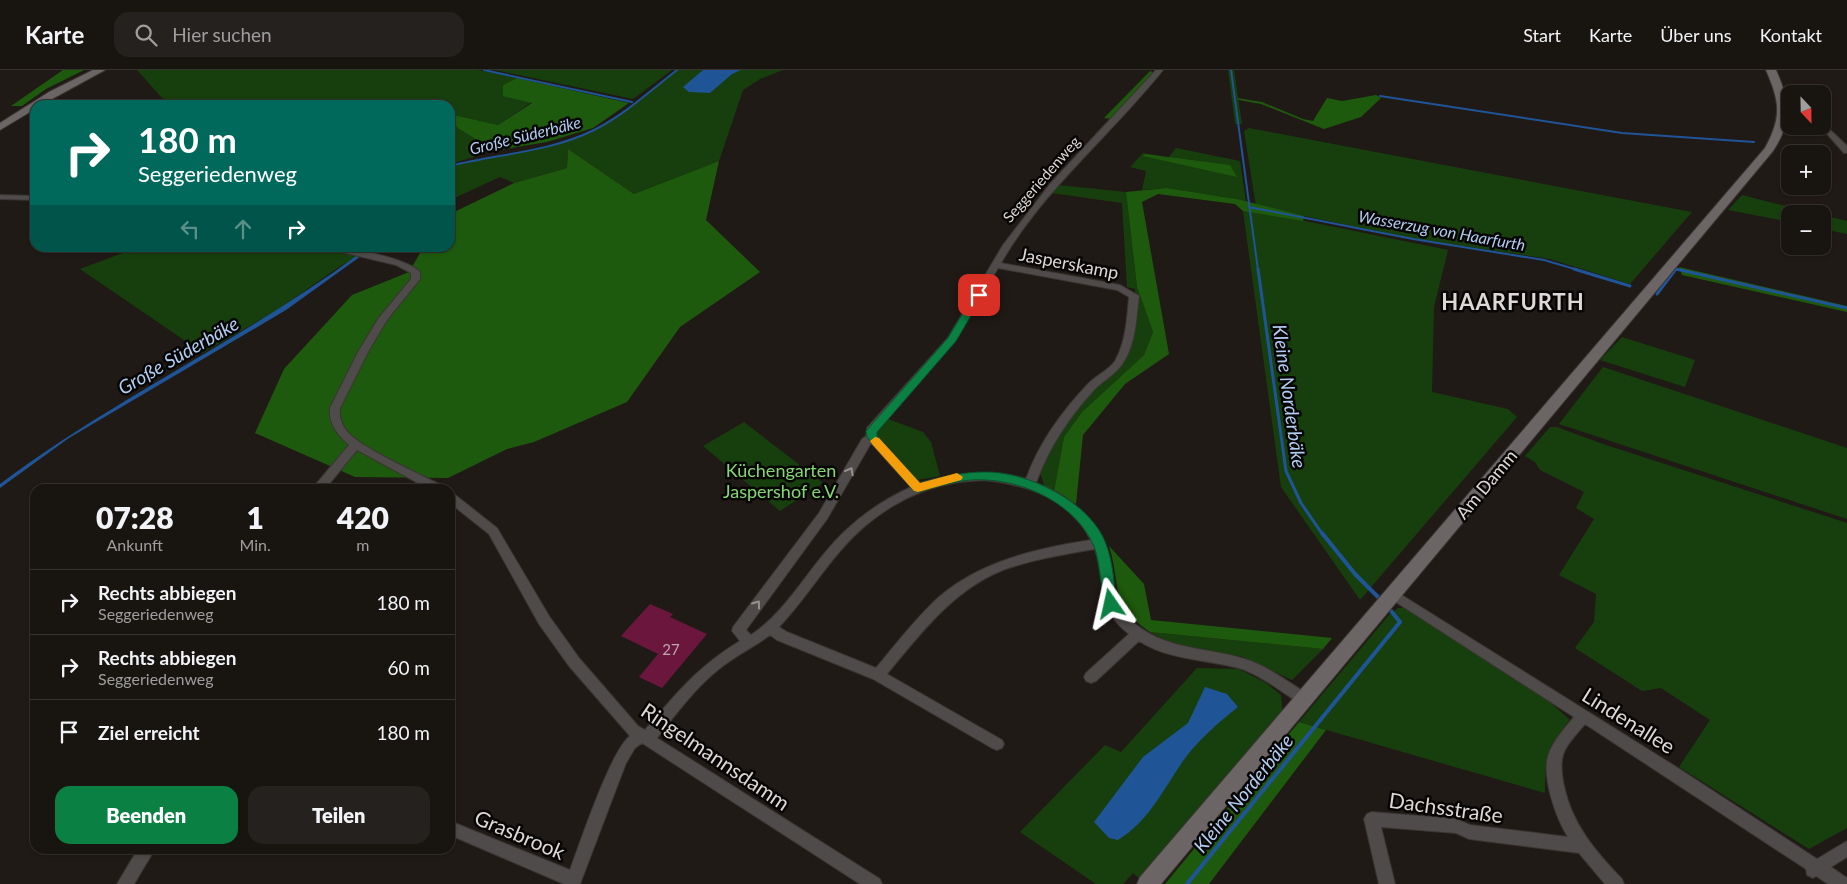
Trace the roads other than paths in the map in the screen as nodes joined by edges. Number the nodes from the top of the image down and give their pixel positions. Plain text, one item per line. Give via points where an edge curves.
1 (100, 70) edge
2 (1160, 70) edge
3 (1771, 70) edge
4 (1781, 87) edge
5 (43, 100) edge
6 (30, 108) edge
7 (1781, 125) edge
8 (0, 128) edge
9 (1831, 134) edge
10 (1847, 151) edge
11 (0, 197) edge
12 (30, 198) edge
13 (354, 252) edge
14 (996, 265) junction
15 (1134, 296) joint
16 (872, 437) junction
17 (355, 445) junction
18 (322, 484) edge
19 (429, 484) edge
20 (1030, 484) junction
21 (918, 488) junction
22 (455, 501) edge
23 (1100, 544) junction
24 (1391, 596) junction
25 (770, 628) junction
26 (1138, 634) junction
27 (749, 641) junction
28 (878, 676) junction
29 (1091, 677) dead end
30 (1303, 698) junction
31 (1583, 716) junction
32 (644, 738) junction
33 (997, 744) dead end
34 (455, 830) edge
35 (1581, 846) junction
36 (1847, 848) edge
37 (144, 854) edge
38 (1814, 870) junction
39 (130, 882) edge
40 (572, 882) edge
41 (874, 884) edge
42 (1147, 884) edge
43 (1387, 884) edge
44 (1616, 884) edge
45 (1842, 884) edge

1 - 5 main road
2 - 14 street, Seggeriedenweg via 1052,186 1012,237
3 - 4 main road, Am Damm
6 - 8 main road
7 - 24 main road, Am Damm via 1768,149
9 - 10 street
11 - 12 street
13 - 17 street via 399,263 416,272 415,279 383,319 363,352 335,408 334,416 340,432
14 - 15 street, Jasperskamp via 1120,288
14 - 16 street, Seggeriedenweg via 952,339 871,431
15 - 20 street via 1129,342 1118,365 1094,384 1058,427 1038,458
16 - 21 street
27 -> 16 street, Seggeriedenweg via 738,631 823,516
17 - 18 street
17 - 19 street
20 - 21 street via 987,476 958,477
20 - 23 street via 1071,507
21 - 25 street via 865,518
22 - 32 street, Ringelmannsdamm via 493,531 544,620 574,662 633,730
23 - 26 street via 1111,604 1121,620
23 - 28 street via 1012,563 972,580 925,619
24 - 30 main road, Am Damm
24 - 31 street, Lindenallee
25 - 27 street
25 - 28 street
26 - 29 street
26 - 30 street via 1175,652 1245,665
27 - 32 street via 714,664
28 - 33 street
30 - 42 main road, Am Damm
31 - 35 street via 1558,749 1555,759 1559,798 1569,828
31 - 38 street, Lindenallee
32 - 40 street via 630,744 620,760
32 - 41 street, Ringelmannsdamm
34 - 40 street, Grasbrook
35 - 43 street, Dachsstraße via 1469,832 1457,826 1372,819
35 - 44 street
36 - 38 street
37 - 39 street
38 - 45 street, Lindenallee

